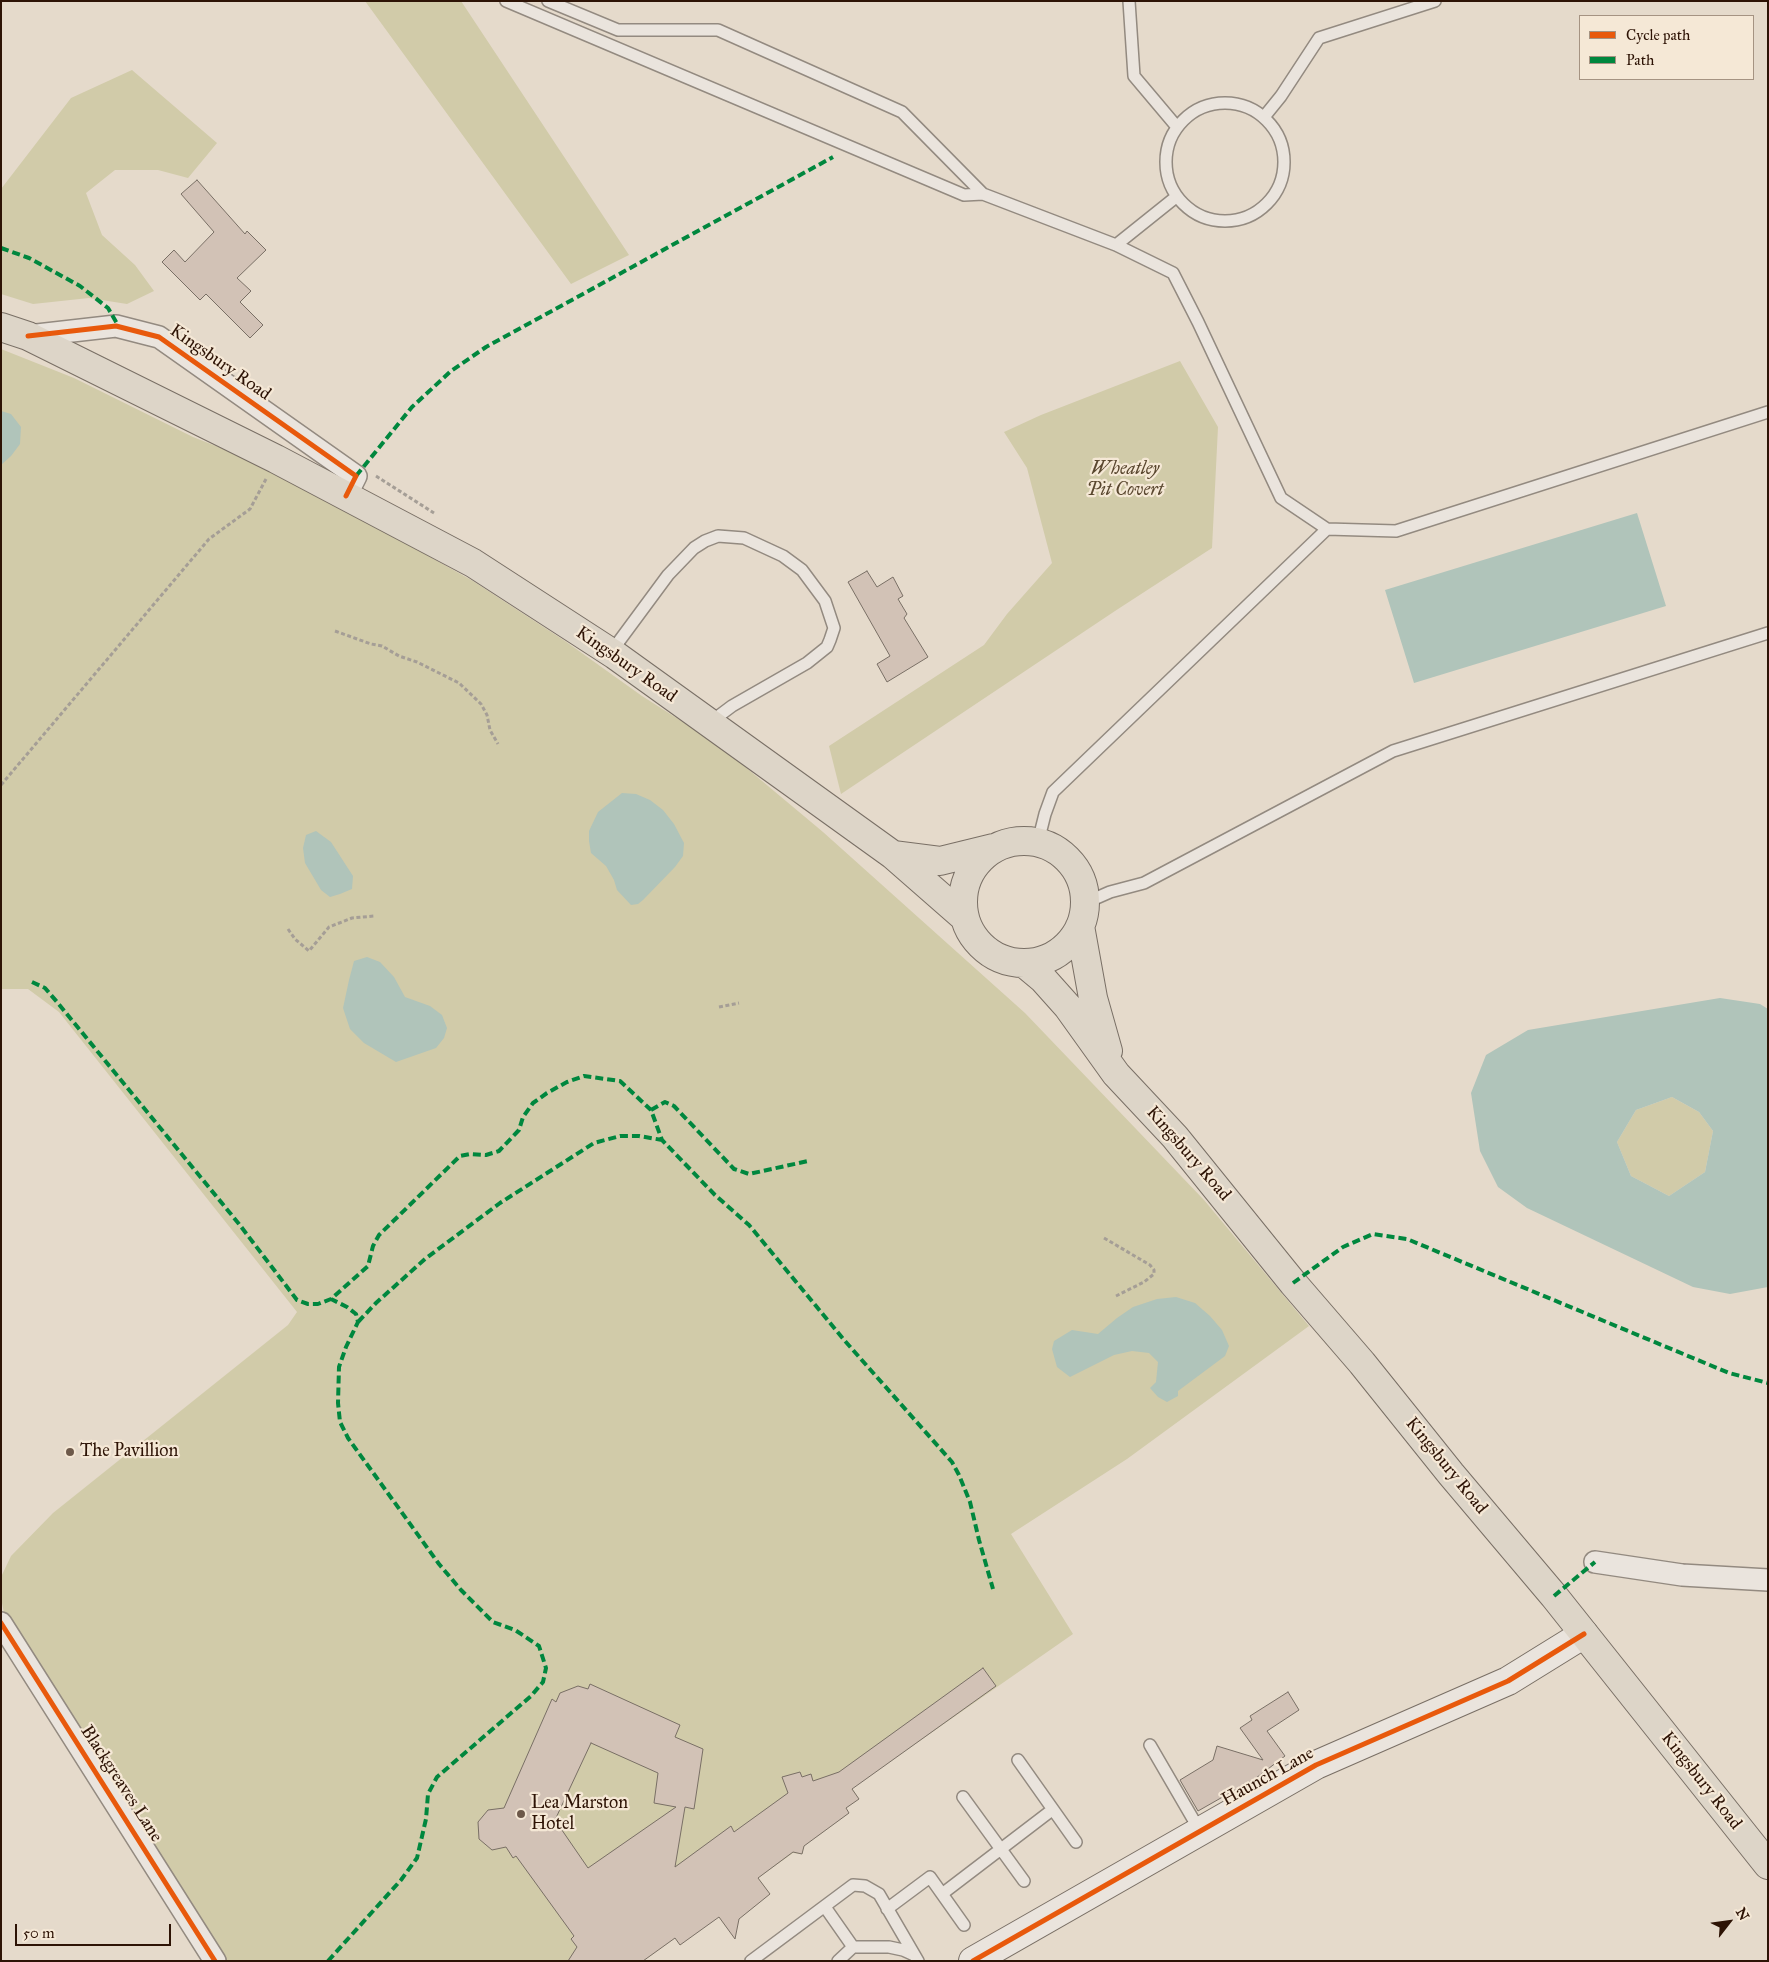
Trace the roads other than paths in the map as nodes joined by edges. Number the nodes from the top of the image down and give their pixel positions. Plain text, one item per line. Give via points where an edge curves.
1 (506, 1) edge
2 (548, 1) edge
3 (1129, 1) edge
4 (1435, 1) edge
5 (1264, 117) junction
6 (1177, 127) junction
7 (983, 194) junction
8 (1176, 197) junction
9 (1116, 245) junction
10 (1, 327) edge
11 (28, 336) junction
12 (1768, 412) edge
13 (346, 496) junction
14 (1327, 529) junction
15 (1768, 633) edge
16 (615, 655) junction
17 (711, 725) junction
18 (1038, 842) junction
19 (993, 848) junction
20 (893, 855) junction
21 (1083, 915) junction
22 (965, 918) junction
23 (1025, 964) junction
24 (1116, 1074) junction
25 (1595, 1562) dead end
26 (1768, 1580) edge
27 (1, 1623) edge
28 (1584, 1634) junction
29 (1150, 1745) dead end
30 (1018, 1760) dead end
31 (963, 1797) dead end
32 (1052, 1810) junction
33 (1200, 1831) junction
34 (1076, 1842) dead end
35 (1000, 1850) junction
36 (1768, 1865) edge
37 (1024, 1881) dead end
38 (942, 1894) junction
39 (825, 1906) junction
40 (887, 1909) junction
41 (964, 1925) dead end
42 (853, 1947) junction
43 (916, 1958) edge
44 (753, 1960) edge
45 (216, 1961) edge
46 (838, 1961) edge
47 (973, 1961) edge

1 - 7 lane via 964,195
2 - 7 lane via 618,30 718,30 902,112
3 - 6 lane via 1134,76
4 - 5 lane via 1320,38
5 - 6 lane via 1234,103 1218,103 1188,115
5 - 8 lane via 1276,133 1283,152 1284,172 1277,190 1265,206 1248,217 1229,222 1209,220 1190,211
6 - 8 lane via 1169,140 1166,162 1169,184
7 - 9 lane
8 - 9 lane
9 - 14 lane via 1173,273 1280,498
10 - 11 main road, Kingsbury Road
11 - 13 main road, Kingsbury Road
11 - 13 street, Kingsbury Road via 116,326 160,337 356,476
12 - 14 lane via 1396,531
13 - 16 main road, Kingsbury Road via 473,563
14 - 18 lane via 1053,792
15 - 21 lane via 1393,750 1144,883 1110,892
16 - 17 main road, Kingsbury Road
16 - 17 lane via 617,644 668,575 705,541 718,536 744,538 783,556 802,570 825,601 834,628 830,640 827,647 813,658 732,706
17 - 20 main road, Kingsbury Road
18 - 19 main road, Kingsbury Road via 1015,841
18 - 21 main road, Kingsbury Road via 1058,850 1073,864 1082,883
19 - 20 main road, Kingsbury Road via 940,861
19 - 22 main road, Kingsbury Road via 976,863 965,884 962,907
20 - 22 main road, Kingsbury Road
21 - 23 main road, Kingsbury Road via 1068,945 1048,958
21 - 24 main road, Kingsbury Road via 1093,998
22 - 23 main road, Kingsbury Road via 983,948 1002,960
23 - 24 main road, Kingsbury Road via 1068,1008
24 - 28 main road, Kingsbury Road via 1175,1136
25 - 26 street via 1682,1575
27 - 45 street, Blackgreaves Lane
28 - 33 street, Haunch Lane via 1508,1680 1316,1765
28 - 36 main road, Kingsbury Road
29 - 33 lane
30 - 32 lane
31 - 35 lane
32 - 34 lane
32 - 35 lane
33 - 47 street, Haunch Lane
35 - 37 lane
35 - 38 lane
38 - 40 lane via 930,1876
38 - 41 lane
39 - 40 lane via 853,1885 865,1886 879,1894
39 - 42 lane
39 - 44 lane
40 - 43 lane
42 - 43 lane via 889,1947 903,1950
42 - 46 lane

